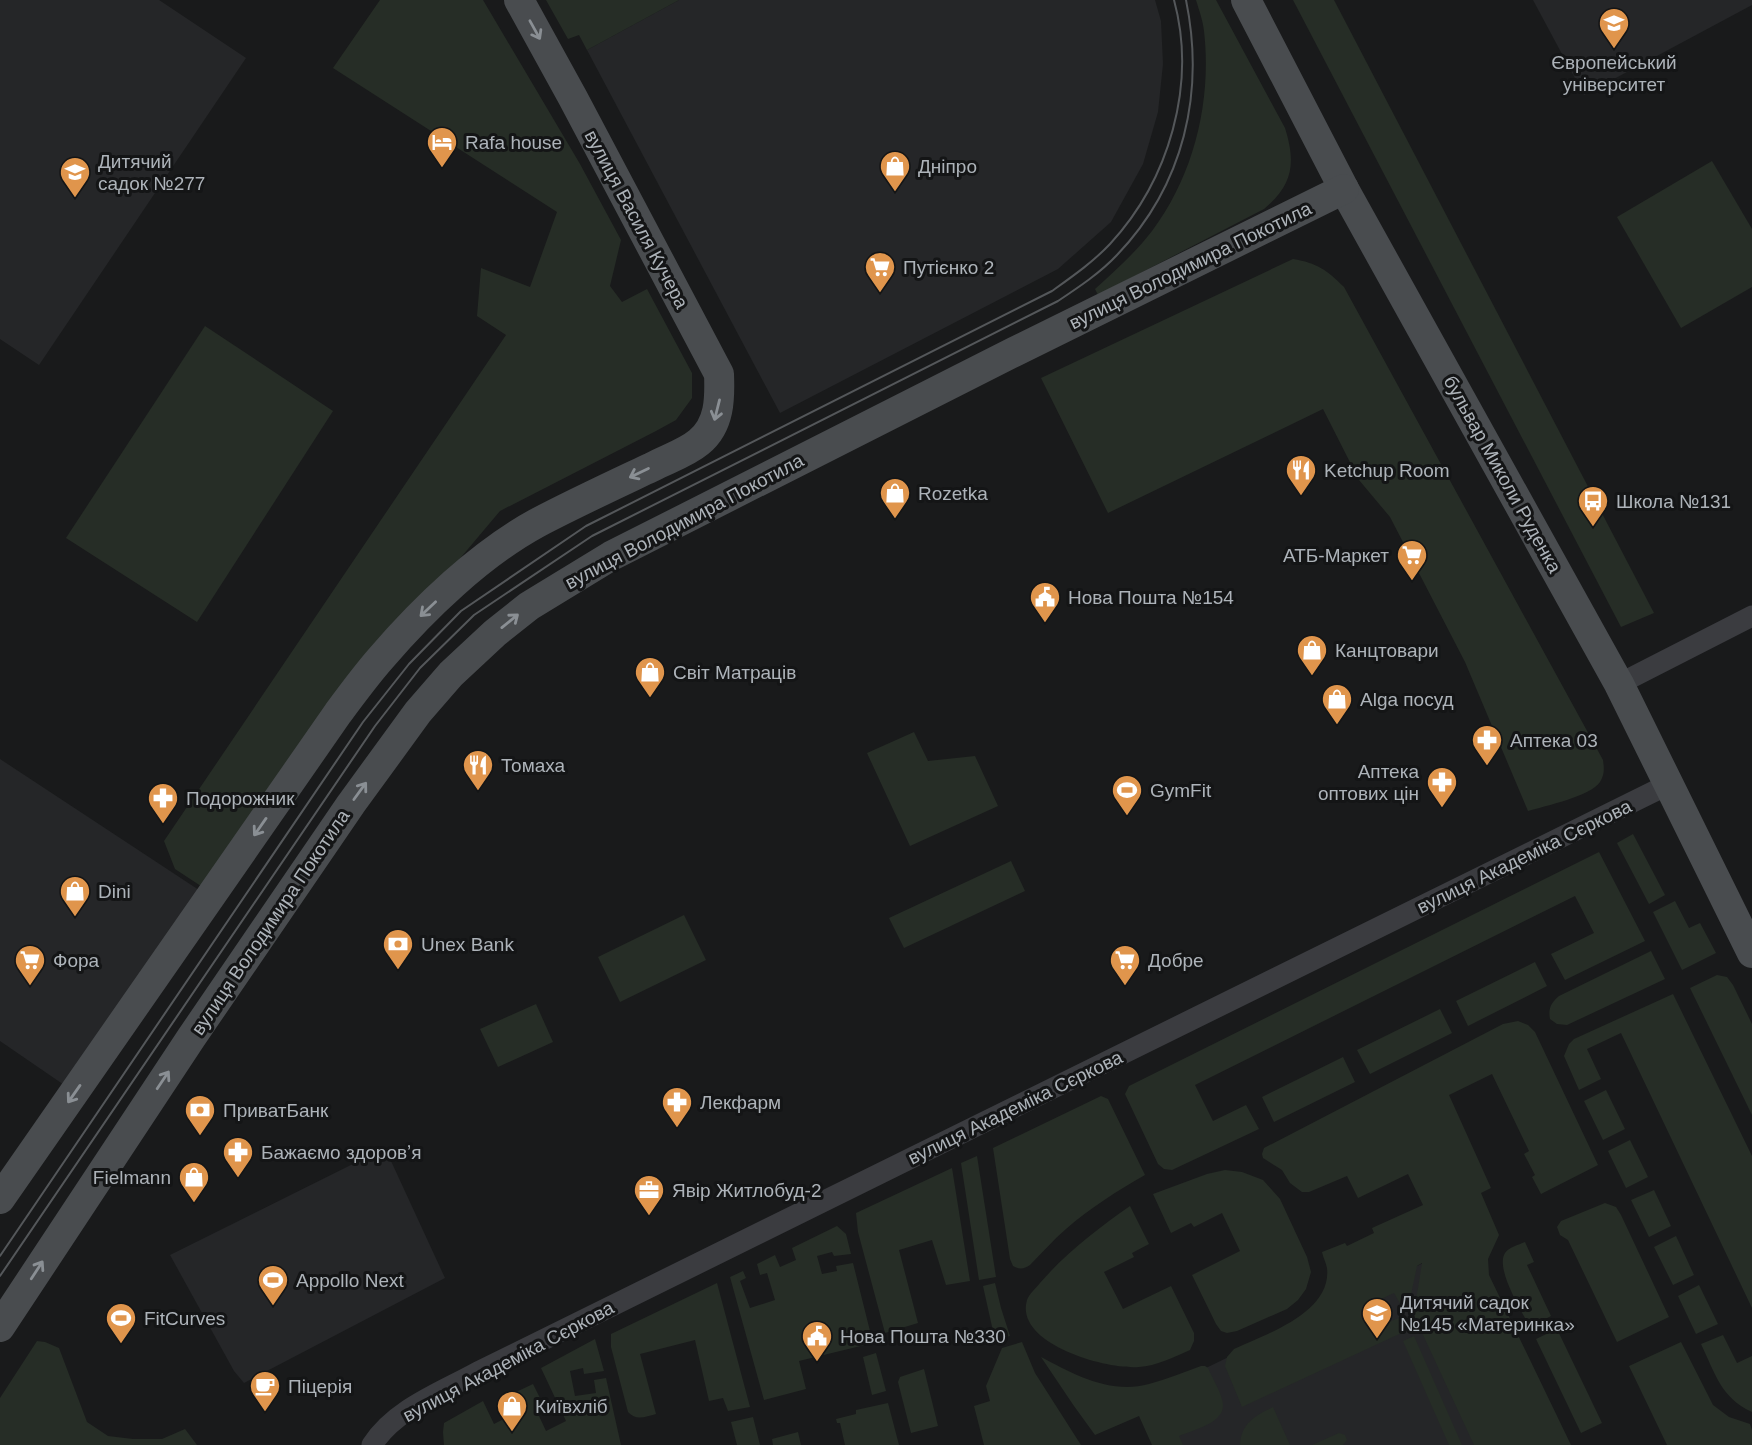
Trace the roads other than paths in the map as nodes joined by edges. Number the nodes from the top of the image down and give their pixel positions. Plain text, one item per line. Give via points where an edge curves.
1 (519, 0) edge
2 (1246, 0) edge
3 (1344, 189) junction
4 (1752, 616) edge
5 (1619, 684) junction
6 (1670, 784) junction
7 (1752, 953) edge
8 (0, 1199) edge
9 (0, 1327) edge
10 (372, 1445) edge

1 -> 8 street, вулиця Василя Кучера via 719,374 719,408 710,430 675,456 536,523 504,544 418,617 380,658
2 - 3 street, бульвар Миколи Руденка
3 - 5 street, бульвар Миколи Руденка
9 -> 3 street, вулиця Володимира Покотила via 358,793 418,712 495,633 611,555
4 - 5 street
5 - 6 street, бульвар Миколи Руденка
6 - 7 street, бульвар Миколи Руденка
6 - 10 street, вулиця Академіка Сєркова via 478,1372 403,1413

